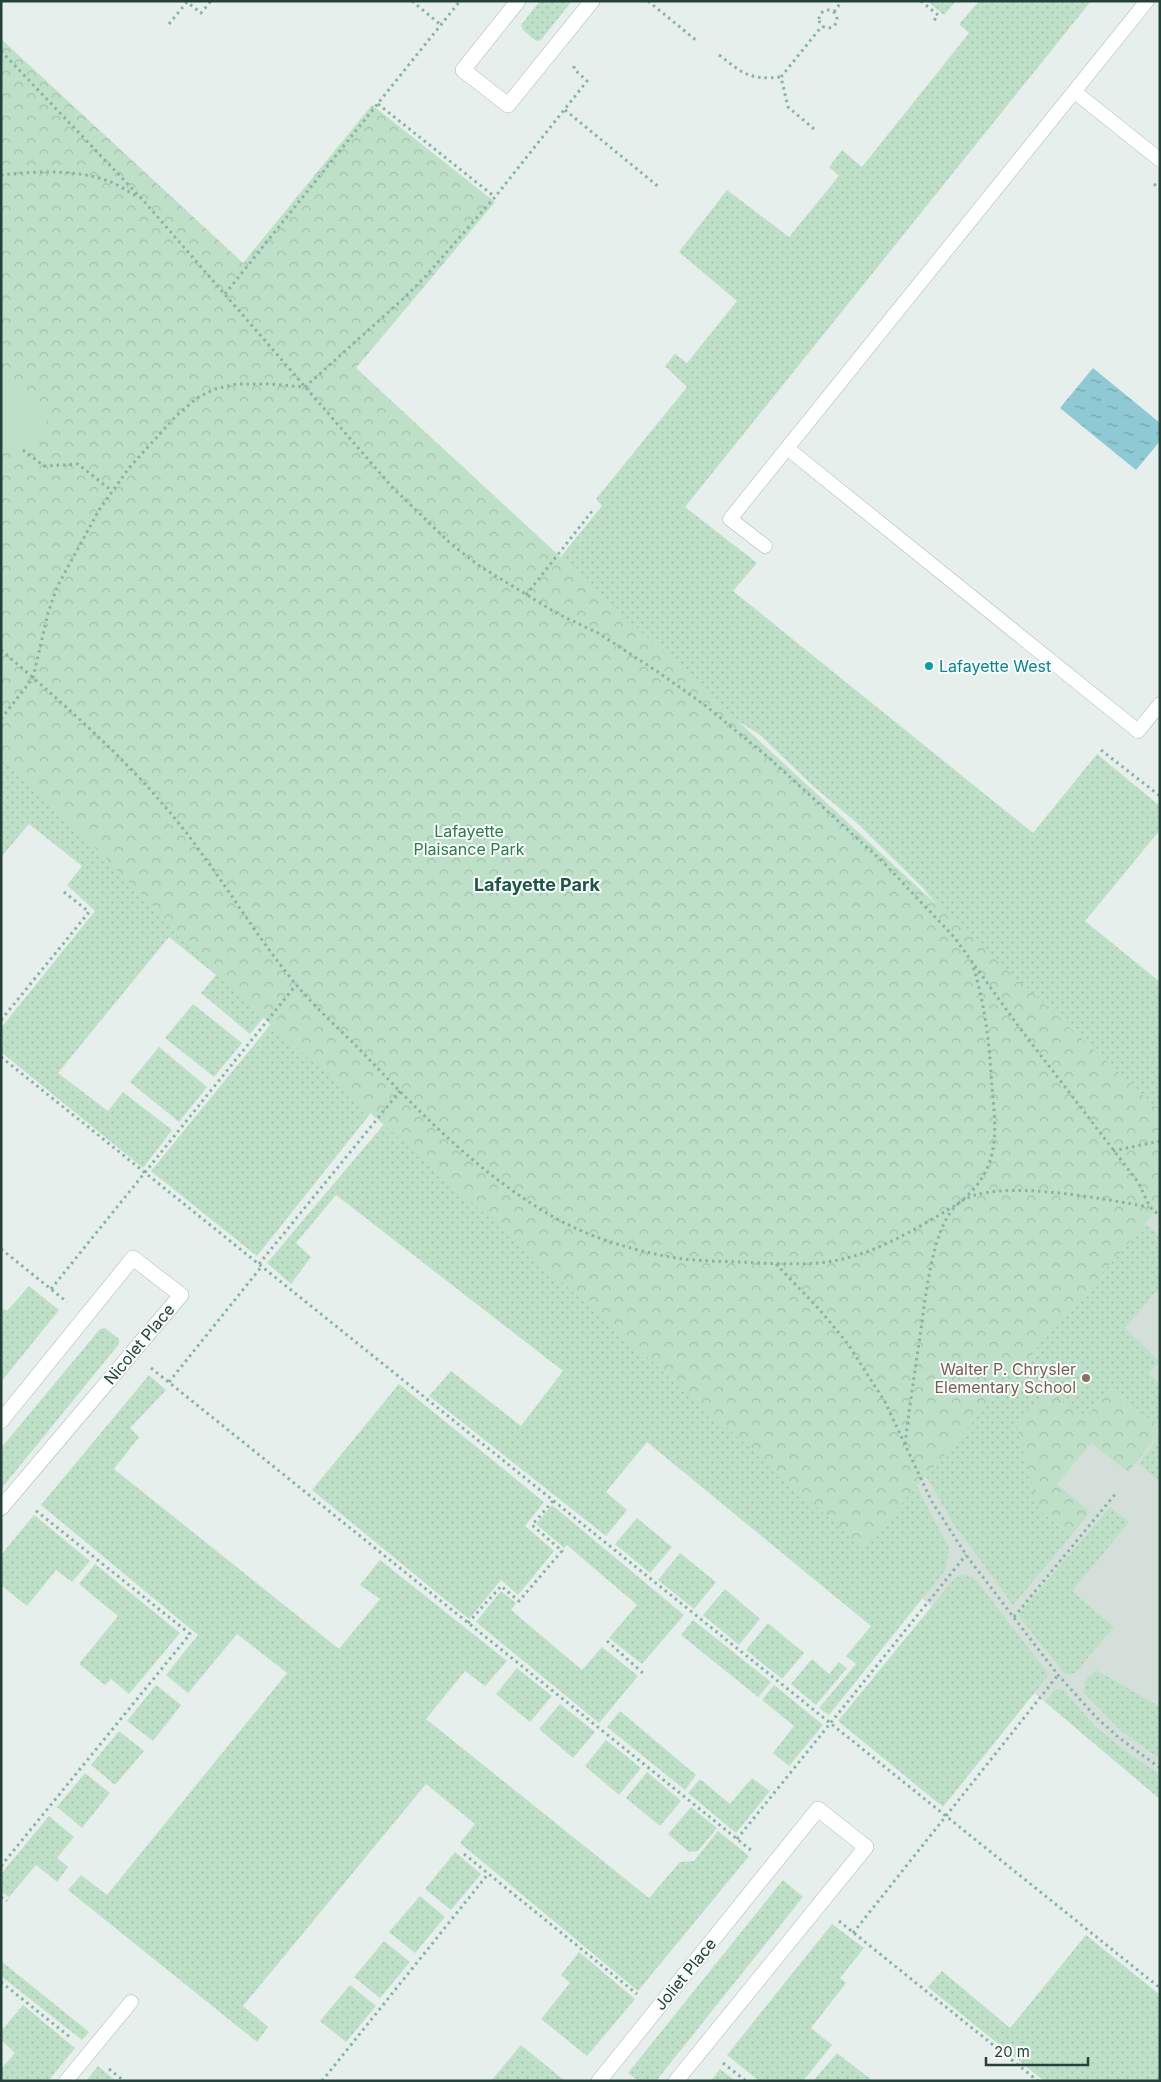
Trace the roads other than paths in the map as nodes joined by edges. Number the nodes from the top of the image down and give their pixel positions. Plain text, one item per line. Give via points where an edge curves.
1 (518, 1) edge
2 (592, 1) edge
3 (1147, 1) edge
4 (1075, 92) junction
5 (1160, 160) edge
6 (787, 448) junction
7 (765, 546) dead end
8 (1160, 704) edge
9 (1, 1421) edge
10 (1, 1508) edge
11 (131, 2002) dead end
12 (600, 2080) edge
13 (66, 2081) edge
14 (676, 2081) edge

1 - 2 street via 463,70 508,105
3 - 4 lane
4 - 5 lane
4 - 6 lane
6 - 7 lane via 730,519
6 - 8 lane via 1138,731
9 - 10 street, Nicolet Place via 133,1258 180,1295
11 - 13 lane
12 - 14 street, Joliet Place via 818,1808 866,1847

